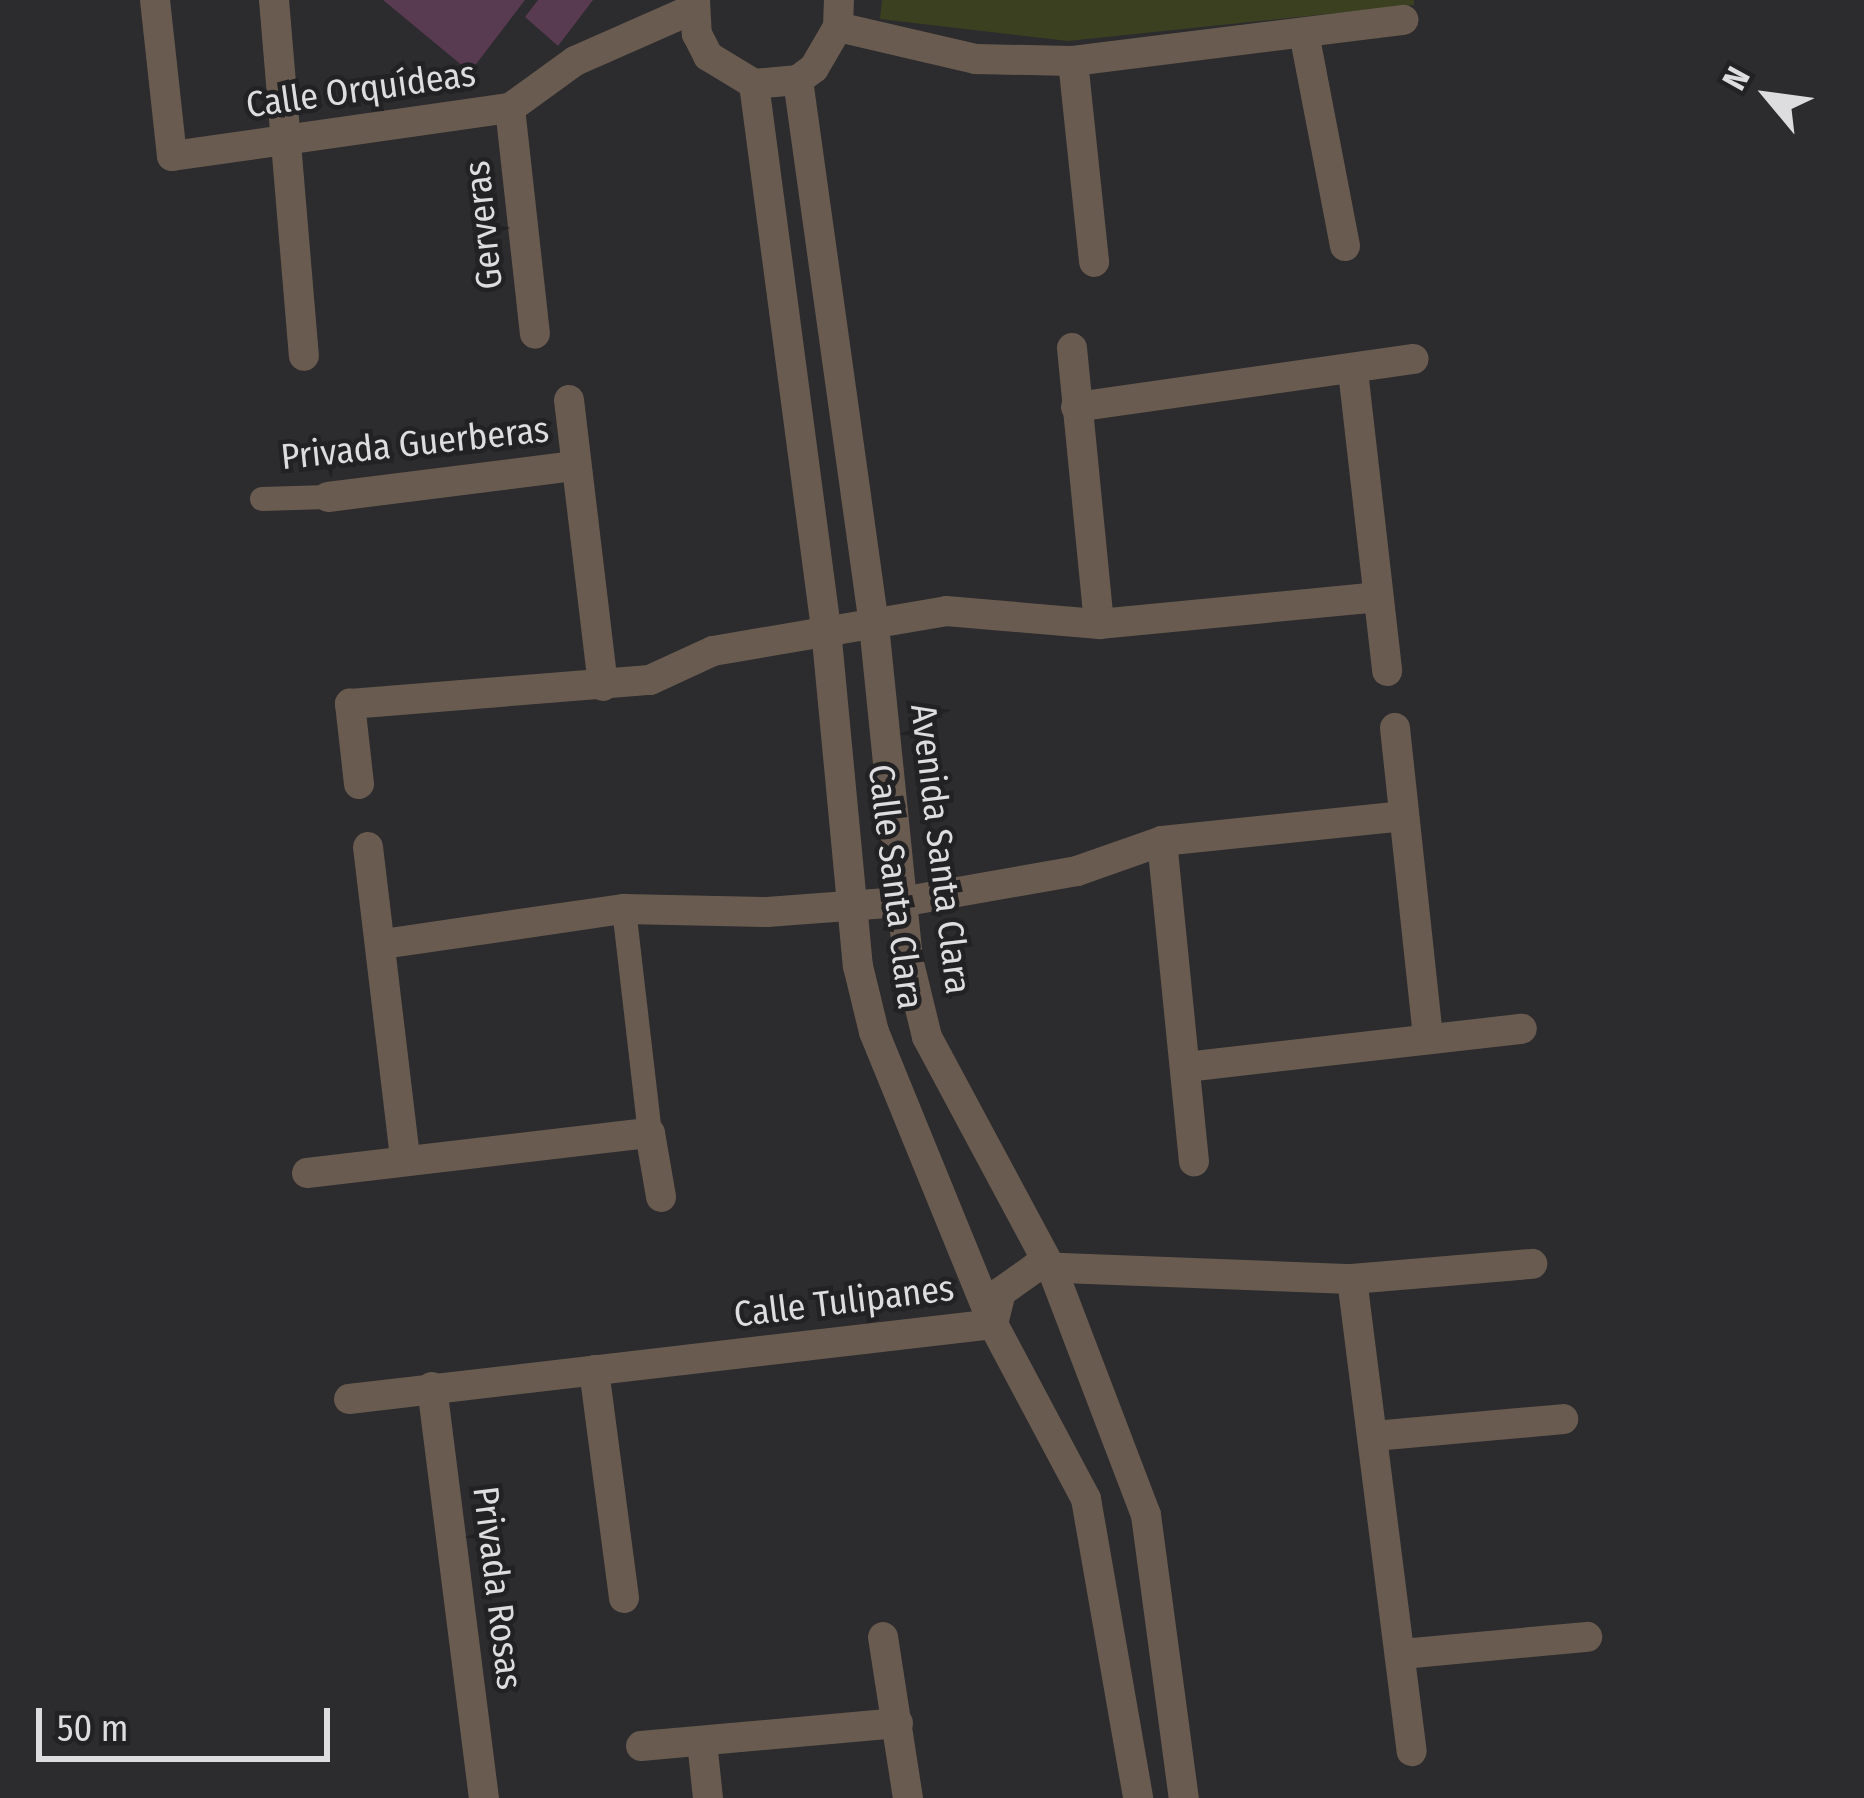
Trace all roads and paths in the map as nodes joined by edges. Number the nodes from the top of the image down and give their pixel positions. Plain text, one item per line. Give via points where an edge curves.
1 (155, 0) edge
2 (274, 0) edge
3 (694, 5) edge
4 (838, 14) edge
5 (1403, 20) dead end
6 (1304, 33) junction
7 (1073, 61) junction
8 (798, 80) junction
9 (754, 84) junction
10 (511, 108) junction
11 (288, 139) junction
12 (1345, 247) dead end
13 (1094, 262) dead end
14 (535, 334) dead end
15 (1072, 347) dead end
16 (304, 356) dead end
17 (1414, 359) dead end
18 (1353, 371) junction
19 (569, 400) dead end
20 (1076, 407) junction
21 (575, 466) junction
22 (328, 497) joint
23 (262, 500) dead end
24 (1376, 597) junction
25 (1099, 624) junction
26 (874, 625) junction
27 (826, 629) junction
28 (1387, 671) dead end
29 (603, 686) junction
30 (1395, 728) dead end
31 (359, 784) dead end
32 (1402, 816) junction
33 (1162, 841) junction
34 (368, 847) dead end
35 (901, 902) junction
36 (855, 905) junction
37 (624, 909) junction
38 (383, 944) junction
39 (1522, 1029) dead end
40 (1427, 1038) junction
41 (1186, 1067) junction
42 (650, 1133) junction
43 (405, 1159) junction
44 (1194, 1160) dead end
45 (307, 1173) dead end
46 (661, 1198) dead end
47 (1532, 1264) dead end
48 (1054, 1274) junction
49 (1352, 1279) junction
50 (994, 1324) junction
51 (594, 1370) junction
52 (432, 1387) junction
53 (349, 1399) dead end
54 (1563, 1419) dead end
55 (1374, 1436) junction
56 (624, 1598) dead end
57 (883, 1637) dead end
58 (1587, 1637) dead end
59 (1402, 1654) junction
60 (898, 1723) junction
61 (702, 1742) junction
62 (641, 1746) dead end
63 (1412, 1751) dead end
64 (484, 1798) edge
65 (708, 1798) edge
66 (908, 1798) edge
67 (1138, 1798) edge
68 (1184, 1798) edge

1 - 11 street, Calle Orquídeas via 172,156
2 - 11 street
3 - 9 street via 708,56
3 - 10 street, Calle Orquídeas via 575,61
4 - 7 street via 976,59
4 - 8 street via 830,49
5 - 6 street
6 - 7 street
6 - 12 street
7 - 13 street
8 - 9 street
8 - 26 street, Avenida Santa Clara
9 - 27 street, Calle Santa Clara
10 - 11 street, Calle Orquídeas
10 - 14 street, Gerveras
11 - 16 street
15 - 20 street
17 - 18 street
18 - 20 street
18 - 24 street
19 - 21 street, Privada Guerberas
20 - 25 street
21 - 22 street, Privada Guerberas
21 - 29 street, Privada Guerberas
22 - 23 lane, Privada Guerberas
24 - 25 street
24 - 28 street
25 - 26 street via 946,611
26 - 27 street
26 - 35 street, Avenida Santa Clara
27 - 29 street via 713,651 650,680
27 - 36 street, Calle Santa Clara
29 - 31 street via 350,704
30 - 32 street
32 - 33 street
32 - 40 street
33 - 35 street via 1077,871
33 - 41 street
34 - 38 street
35 - 36 street
35 - 48 street, Avenida Santa Clara via 927,1037
36 - 37 street
36 - 50 street, Calle Santa Clara via 874,1032
37 - 38 street
37 - 42 lane
38 - 43 street
39 - 40 street
40 - 41 street
41 - 44 street
42 - 43 street
42 - 46 street
43 - 45 street
47 - 49 street, Calle Tulipanes
48 - 49 street, Calle Tulipanes
48 - 50 street, Calle Tulipanes via 1036,1268 1001,1292
48 - 68 street, Avenida Santa Clara via 1146,1515
49 - 55 street
50 - 51 street, Calle Tulipanes
50 - 67 street, Calle Santa Clara via 1086,1498
51 - 52 street, Calle Tulipanes
51 - 56 street
52 - 53 street, Calle Tulipanes
52 - 64 street, Privada Rosas
54 - 55 street
55 - 59 street
57 - 60 street
58 - 59 street
59 - 63 street
60 - 61 street
60 - 66 street
61 - 62 street
61 - 65 street

